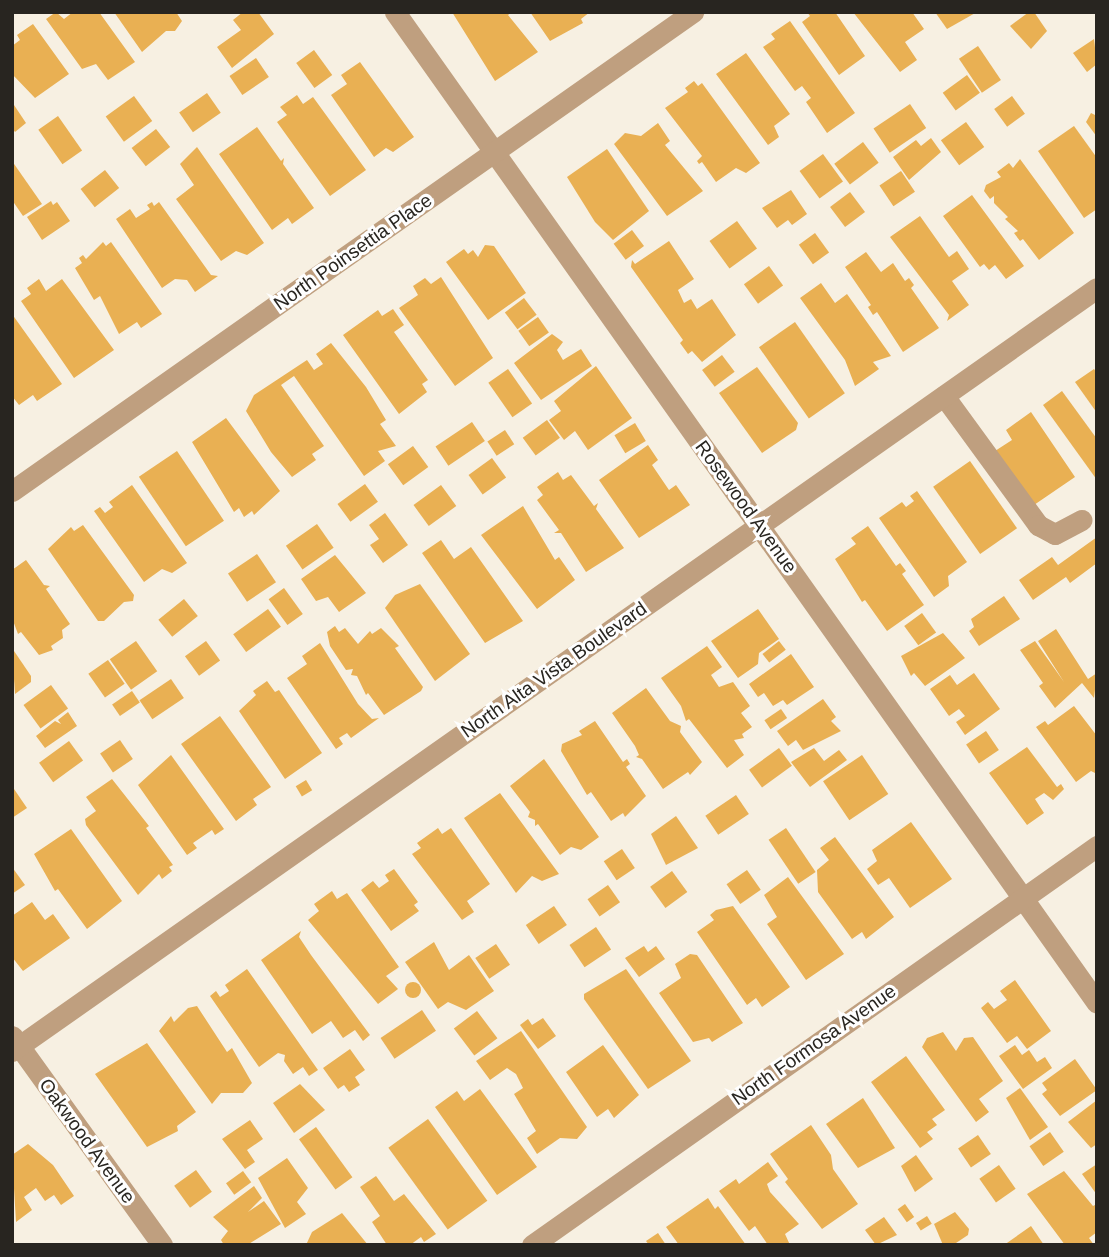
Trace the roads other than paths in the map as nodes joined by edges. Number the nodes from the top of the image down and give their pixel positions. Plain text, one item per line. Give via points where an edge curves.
1 (395, 12) edge
2 (693, 12) edge
3 (493, 153) junction
4 (1097, 288) edge
5 (944, 396) junction
6 (12, 491) edge
7 (1081, 520) dead end
8 (759, 526) junction
9 (1097, 845) edge
10 (1023, 897) junction
11 (1097, 1003) edge
12 (15, 1045) edge
13 (162, 1245) edge
14 (532, 1245) edge

1 - 3 street, Rosewood Avenue
2 - 3 street, North Poinsettia Place
3 - 6 street, North Poinsettia Place
3 - 8 street, Rosewood Avenue
4 - 5 street, North Alta Vista Boulevard
5 - 7 street via 1038,525 1055,534
5 - 8 street, North Alta Vista Boulevard
8 - 10 street, Rosewood Avenue
8 - 12 street, North Alta Vista Boulevard
9 - 10 street, North Formosa Avenue
10 - 11 street, Rosewood Avenue
10 - 14 street, North Formosa Avenue
12 - 13 street, Oakwood Avenue

